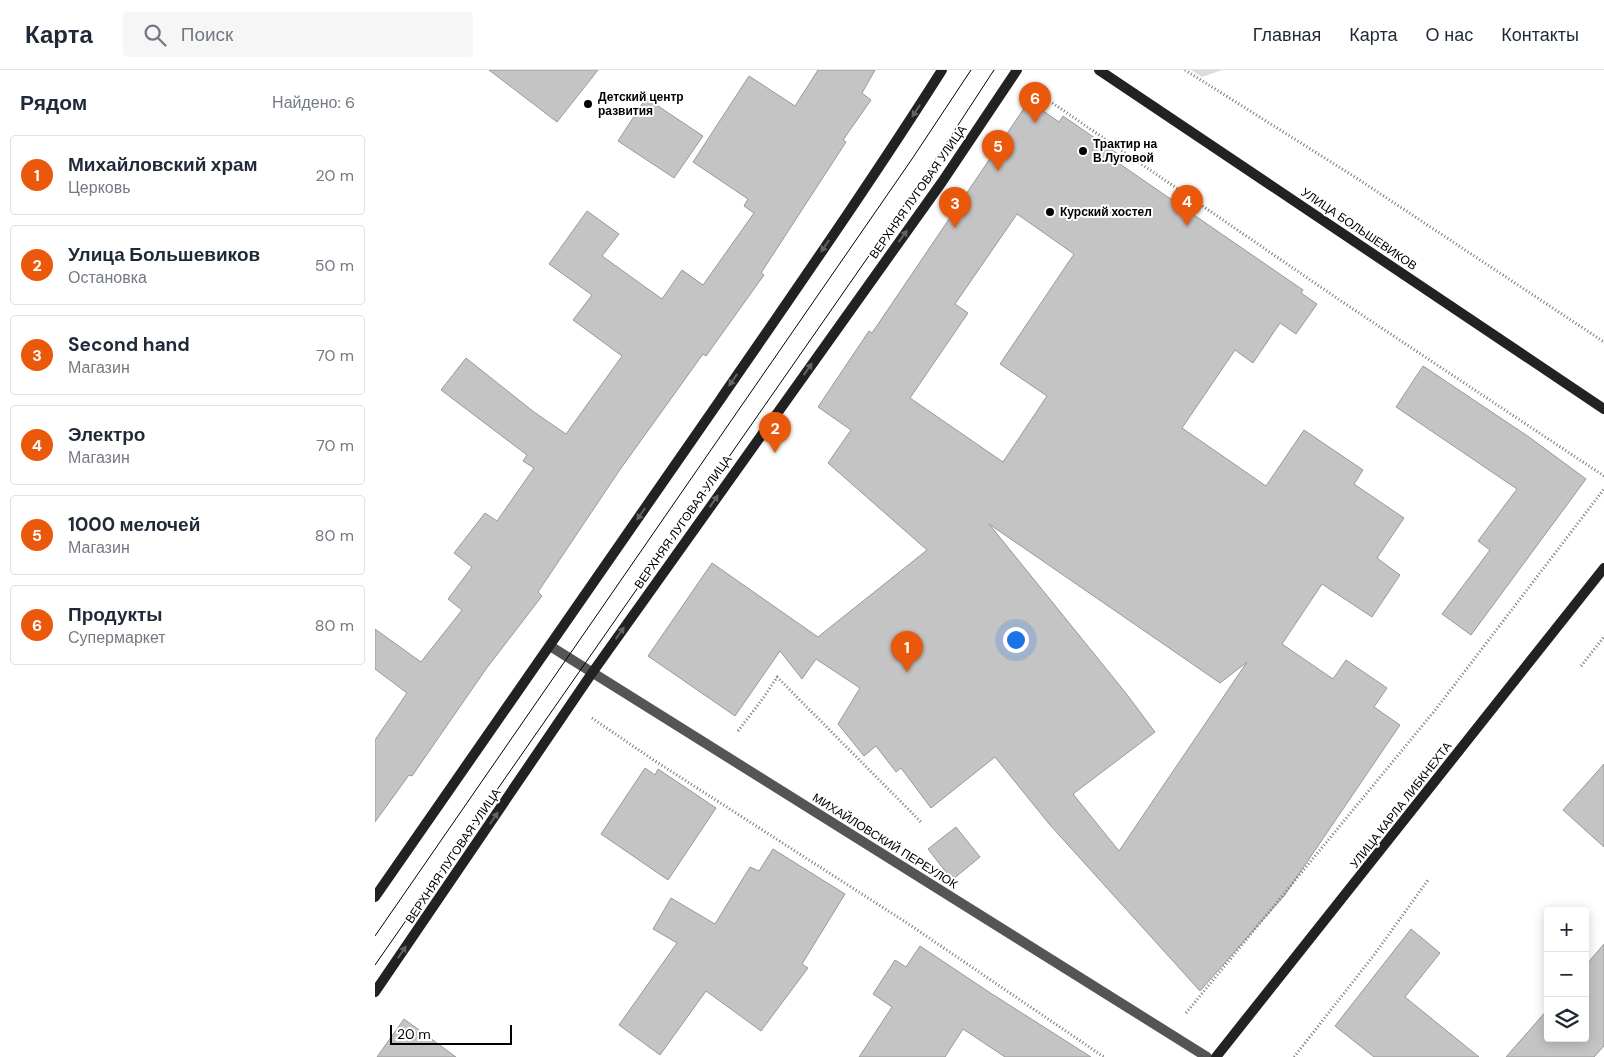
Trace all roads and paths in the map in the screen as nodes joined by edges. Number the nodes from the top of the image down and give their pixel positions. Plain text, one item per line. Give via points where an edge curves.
1 (942, 70) edge
2 (1017, 70) edge
3 (1099, 70) edge
4 (1185, 70) edge
5 (1029, 87) dead end
6 (1604, 342) edge
7 (1604, 409) edge
8 (1604, 476) edge
9 (1604, 489) edge
10 (1604, 568) edge
11 (1604, 638) edge
12 (550, 646) junction
13 (1581, 666) dead end
14 (592, 673) junction
15 (592, 718) dead end
16 (721, 753) junction
17 (922, 823) dead end
18 (1428, 880) dead end
19 (375, 897) edge
20 (375, 992) edge
21 (1169, 1033) junction
22 (1104, 1057) edge
23 (1207, 1057) edge
24 (1216, 1057) edge
25 (1294, 1057) edge

1 -> 12 street via 888,154
14 -> 2 street, ВЕРХНЯЯ ЛУГОВАЯ УЛИЦА via 942,182
3 - 7 street, УЛИЦА БОЛЬШЕВИКОВ
4 - 6 path via 1358,179
5 - 8 path
9 - 21 path via 1436,709
10 - 24 street, УЛИЦА КАРЛА ЛИБКНЕХТА
11 - 13 path
12 - 14 street, МИХАЙЛОВСКИЙ ПЕРЕУЛОК
12 - 19 street
14 - 16 street, МИХАЙЛОВСКИЙ ПЕРЕУЛОК
20 -> 14 street, ВЕРХНЯЯ ЛУГОВАЯ УЛИЦА
15 - 22 path via 907,923
16 - 17 path via 777,677
16 - 21 street, МИХАЙЛОВСКИЙ ПЕРЕУЛОК
18 - 25 path
21 - 23 street, МИХАЙЛОВСКИЙ ПЕРЕУЛОК

